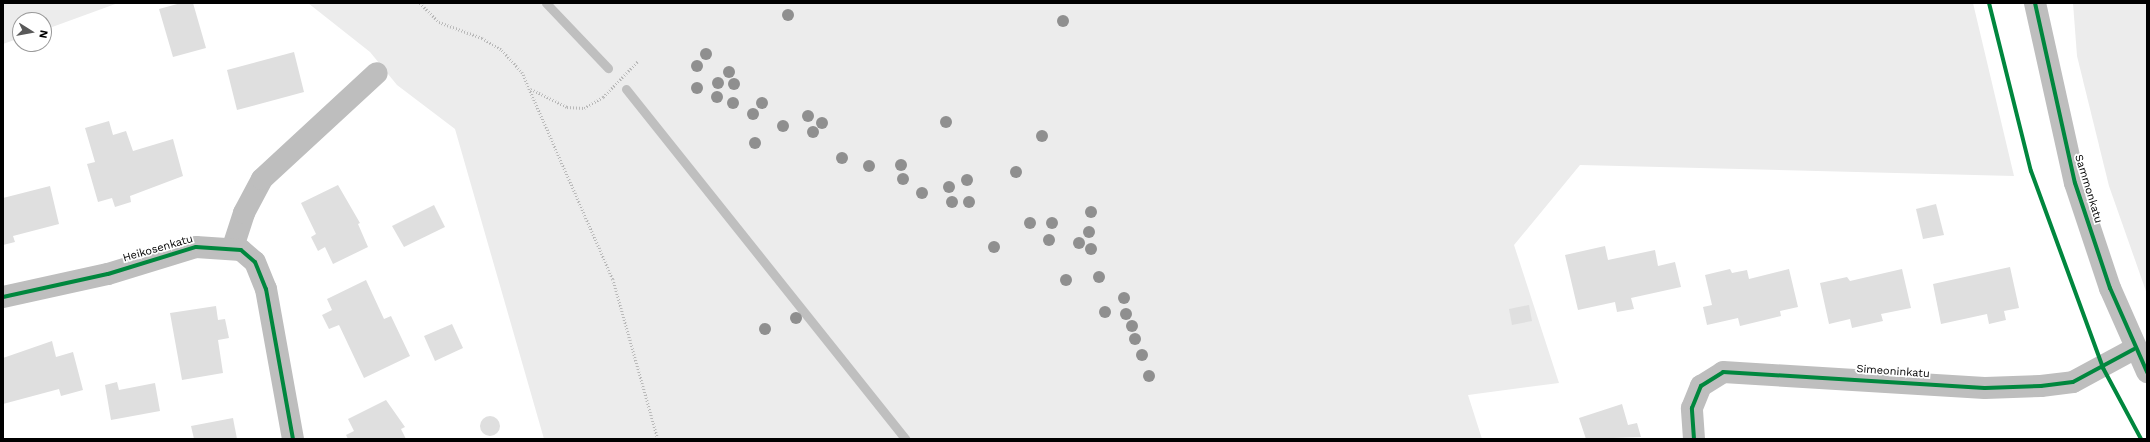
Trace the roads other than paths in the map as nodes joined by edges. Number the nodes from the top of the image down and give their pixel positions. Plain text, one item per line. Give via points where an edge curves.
1 (2035, 3) edge
2 (377, 73) dead end
3 (233, 247) junction
4 (3, 297) edge
5 (2134, 349) junction
6 (2147, 372) edge
7 (294, 439) edge
8 (1694, 439) edge

1 - 5 street, Sammonkatu via 2075,183
2 - 3 street via 262,179 244,213
3 - 4 street, Heikosenkatu via 196,247 108,274
3 - 7 street via 248,255 260,272
5 - 6 street, Sammonkatu
5 - 8 street, Simeoninkatu via 2073,382 2041,386 1985,388 1723,372 1702,386 1692,408

